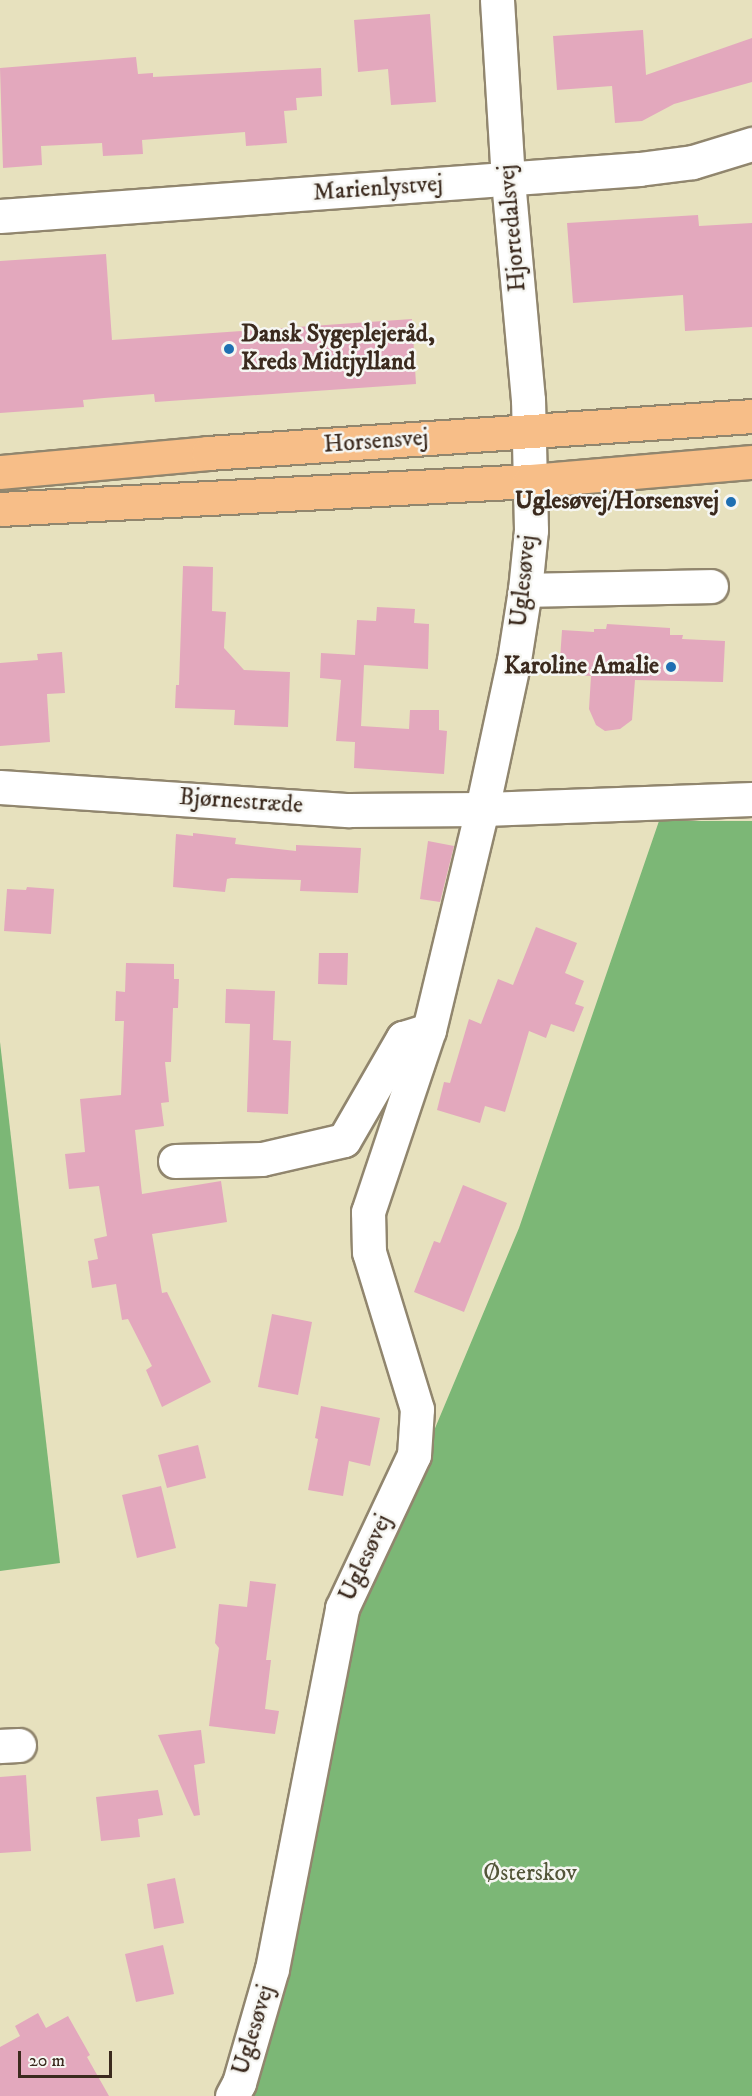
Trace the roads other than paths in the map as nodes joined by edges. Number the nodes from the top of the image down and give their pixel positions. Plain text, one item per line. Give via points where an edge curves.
1 (496, 0) edge
2 (752, 144) edge
3 (508, 180) junction
4 (0, 216) edge
5 (752, 416) edge
6 (530, 456) junction
7 (752, 462) edge
8 (0, 472) edge
9 (0, 509) edge
10 (711, 586) dead end
11 (525, 590) junction
12 (0, 787) edge
13 (752, 799) edge
14 (482, 809) junction
15 (429, 1030) junction
16 (175, 1161) dead end
17 (232, 2096) edge

1 - 3 street, Hjortedalsvej
2 - 3 street, Marienlystvej via 693,162
3 - 4 street, Marienlystvej
3 - 6 street, Hjortedalsvej
5 - 6 main road, Horsensvej
6 - 7 main road, Horsensvej
6 - 8 main road, Horsensvej via 208,453
6 - 9 main road, Horsensvej
6 - 11 street, Uglesøvej via 531,530
10 - 11 street
11 - 14 street, Uglesøvej
12 - 14 street, Bjørnestræde via 349,810
13 - 14 street
14 - 15 street, Uglesøvej
15 - 16 street via 403,1038 344,1140 261,1159
15 - 17 street, Uglesøvej via 368,1212 369,1252 417,1409 414,1455 342,1608 273,1969

